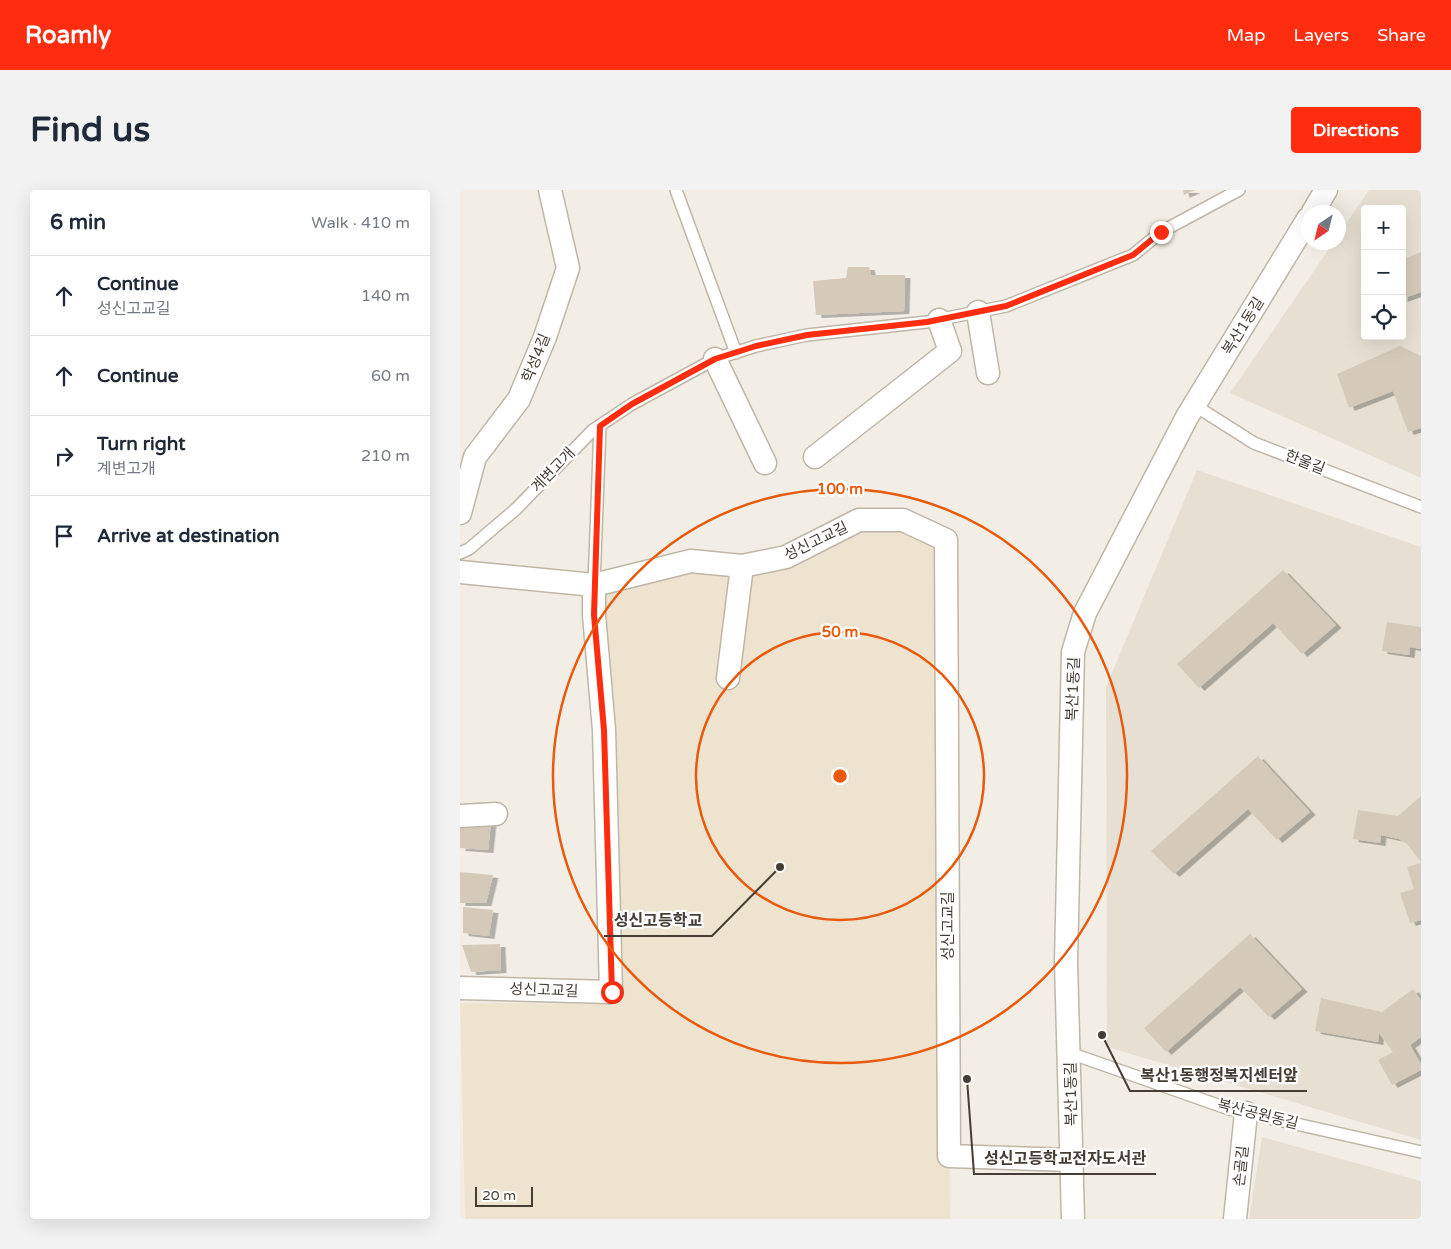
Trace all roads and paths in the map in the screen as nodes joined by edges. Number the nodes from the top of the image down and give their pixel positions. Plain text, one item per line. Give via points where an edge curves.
1 (550, 190) edge
2 (676, 190) edge
3 (1239, 190) edge
4 (1326, 190) edge
5 (1317, 205) edge
6 (1301, 230) edge
7 (978, 312) junction
8 (939, 320) junction
9 (736, 353) junction
10 (715, 359) junction
11 (988, 373) dead end
12 (1194, 406) junction
13 (600, 426) junction
14 (815, 457) dead end
15 (765, 463) dead end
16 (1421, 507) edge
17 (460, 513) edge
18 (460, 553) edge
19 (742, 566) junction
20 (460, 572) edge
21 (594, 585) junction
22 (728, 678) dead end
23 (496, 814) dead end
24 (460, 816) edge
25 (460, 988) edge
26 (1070, 1053) junction
27 (1246, 1112) junction
28 (1421, 1152) edge
29 (1072, 1160) junction
30 (1073, 1219) edge
31 (1235, 1219) edge

1 - 17 street, 학성4길 via 568,268 545,337 519,399 475,457
2 - 9 lane
3 - 7 lane, 계변고개 via 1161,232 1133,255 1006,306
4 - 5 street
6 - 12 street, 복산1동길
7 - 8 lane, 계변고개
7 - 11 street
8 - 9 lane, 계변고개 via 807,335
8 - 14 street via 950,351
9 - 10 lane, 계변고개
10 - 13 lane, 계변고개 via 632,404
10 - 15 street
12 - 16 lane, 한울길 via 1254,443
12 - 26 street, 복산1동길 via 1085,613 1073,652 1066,962
13 - 18 lane, 계변고개 via 516,509
13 - 21 lane
19 - 21 street, 성신고교길 via 692,561
19 - 22 street
19 - 29 street, 성신고교길 via 786,557 858,520 903,520 946,540 949,1156
20 - 21 street
21 - 25 street, 성신고교길 via 604,730 612,992
23 - 24 street
26 - 27 lane, 복산공원동길
26 - 29 street, 복산1동길
27 - 28 lane, 복산공원동길
27 - 31 street, 손골길
29 - 30 street, 복산1동길

